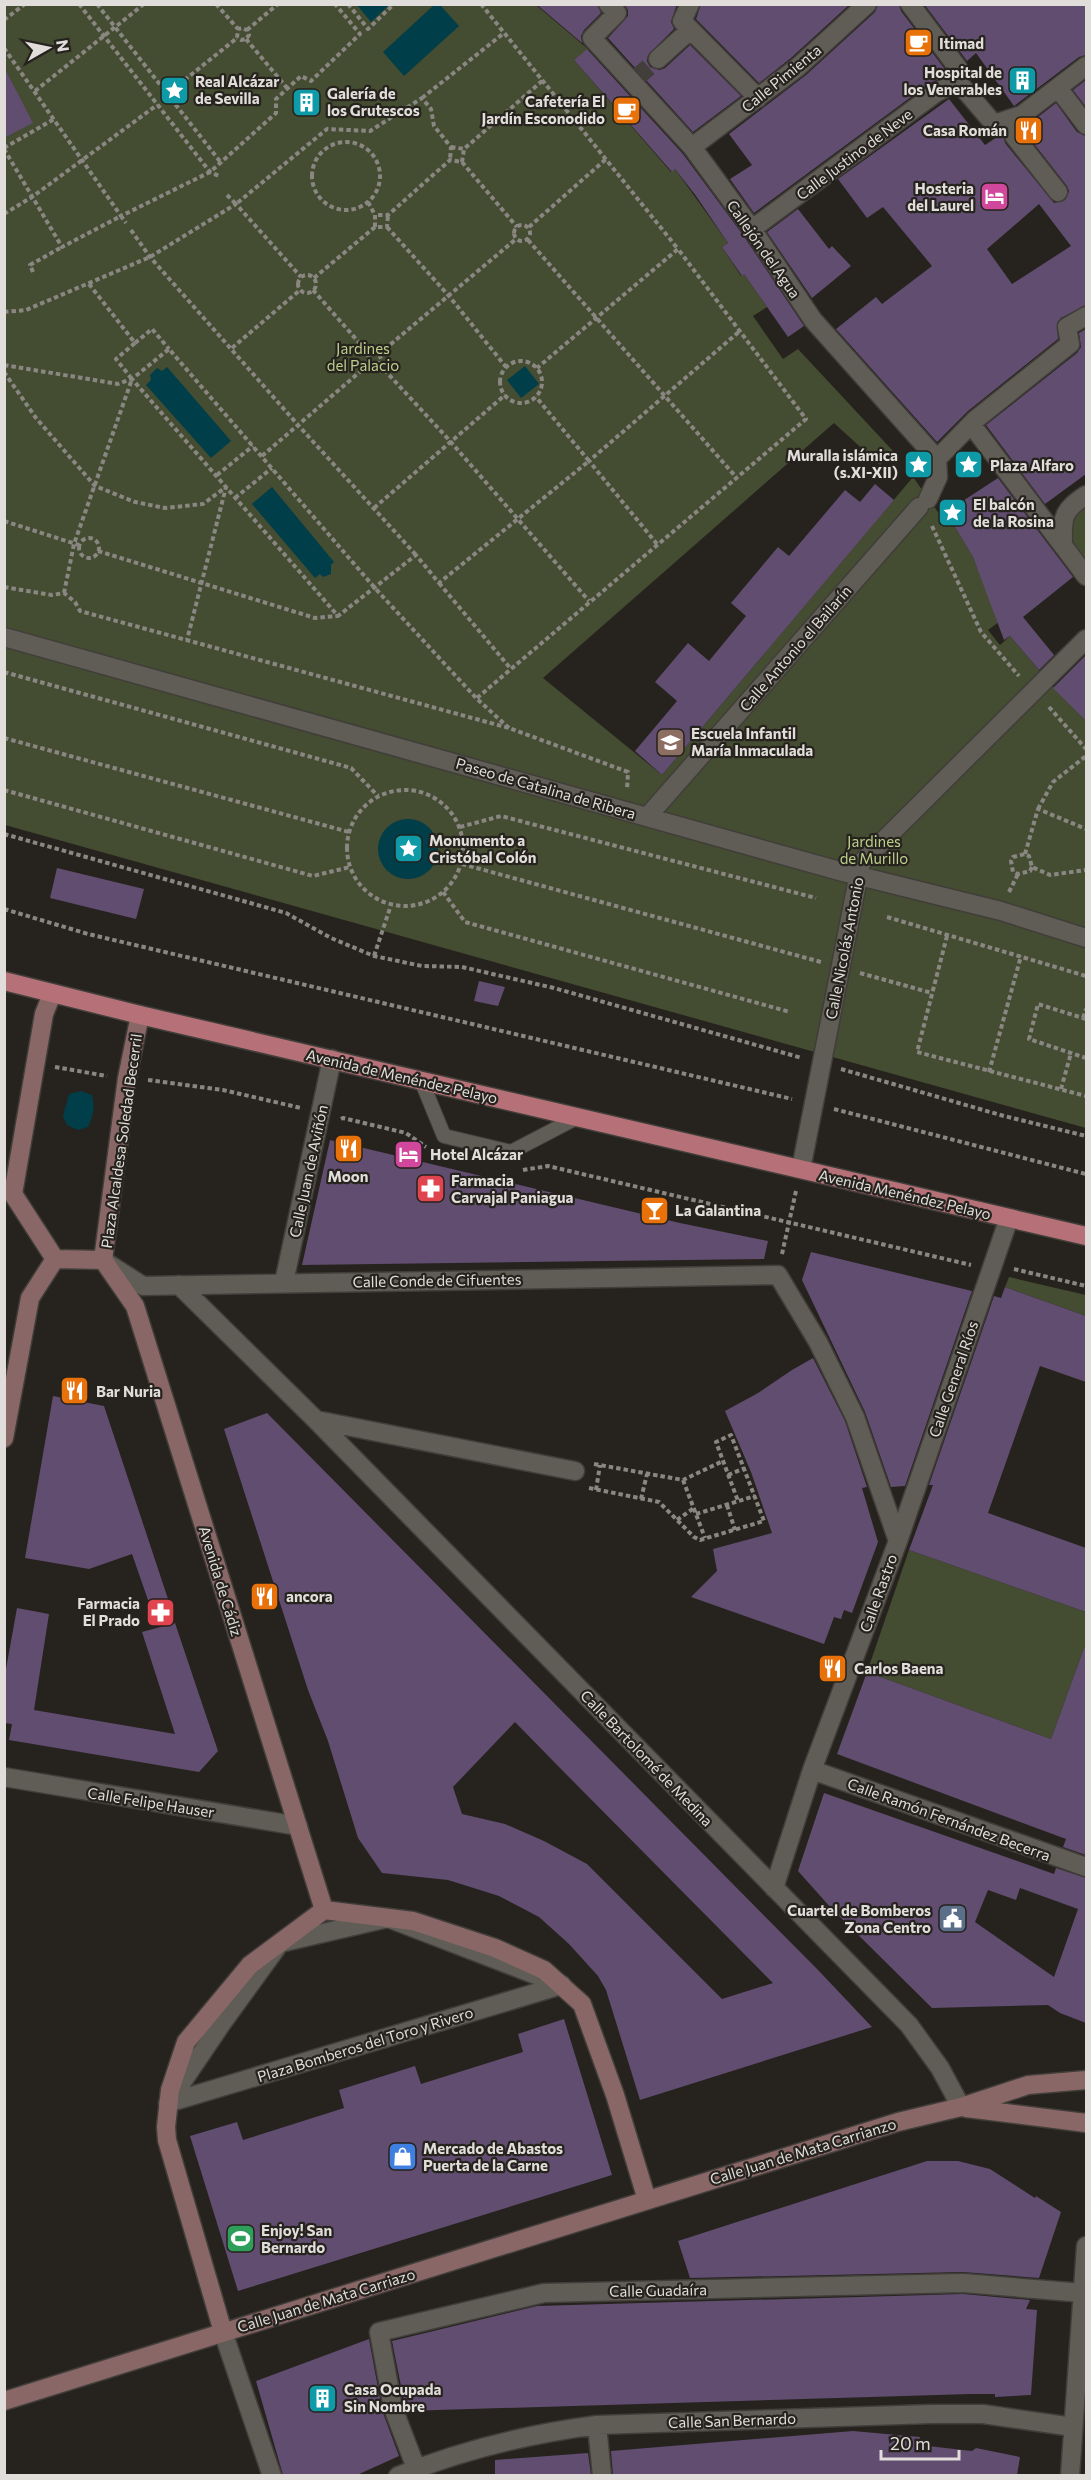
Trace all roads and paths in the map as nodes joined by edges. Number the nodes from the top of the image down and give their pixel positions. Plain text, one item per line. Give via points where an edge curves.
1 (25, 4) edge
2 (79, 4) edge
3 (97, 4) edge
4 (144, 4) edge
5 (216, 4) edge
6 (278, 4) edge
7 (335, 4) edge
8 (348, 4) edge
9 (394, 4) edge
10 (481, 4) edge
11 (608, 4) edge
12 (690, 4) edge
13 (867, 4) edge
14 (910, 4) edge
15 (4, 20) edge
16 (115, 27) junction
17 (238, 29) junction
18 (247, 30) junction
19 (690, 30) junction
20 (504, 33) junction
21 (103, 37) junction
22 (237, 38) junction
23 (246, 39) junction
24 (4, 48) edge
25 (658, 59) tunnel mouth
26 (1086, 66) edge
27 (542, 81) junction
28 (958, 82) junction
29 (287, 88) junction
30 (1058, 88) junction
31 (35, 91) junction
32 (167, 94) junction
33 (422, 98) junction
34 (758, 98) junction
35 (157, 105) junction
36 (54, 119) junction
37 (1086, 125) edge
38 (1014, 136) dead end
39 (451, 147) junction
40 (692, 147) junction
41 (4, 148) edge
42 (464, 149) junction
43 (83, 159) junction
44 (606, 159) junction
45 (450, 160) junction
46 (462, 162) junction
47 (222, 164) junction
48 (210, 172) junction
49 (219, 176) dead end
50 (1058, 192) dead end
51 (227, 195) dead end
52 (32, 197) junction
53 (368, 202) junction
54 (236, 204) junction
55 (4, 213) edge
56 (375, 214) junction
57 (388, 215) junction
58 (121, 216) junction
59 (126, 223) dead end
60 (375, 227) junction
61 (387, 227) junction
62 (517, 227) junction
63 (529, 227) junction
64 (131, 230) dead end
65 (752, 230) junction
66 (516, 239) junction
67 (528, 240) junction
68 (62, 247) junction
69 (678, 249) junction
70 (150, 257) junction
71 (33, 272) dead end
72 (301, 277) junction
73 (314, 278) junction
74 (89, 284) junction
75 (300, 290) junction
76 (313, 290) junction
77 (449, 296) junction
78 (4, 312) edge
79 (1086, 316) edge
80 (596, 317) junction
81 (741, 330) junction
82 (135, 343) junction
83 (232, 348) junction
84 (168, 349) junction
85 (369, 354) junction
86 (379, 354) junction
87 (369, 364) junction
88 (379, 364) junction
89 (4, 365) edge
90 (506, 367) junction
91 (537, 368) junction
92 (4, 372) edge
93 (132, 379) junction
94 (505, 395) junction
95 (665, 396) junction
96 (536, 397) junction
97 (973, 422) junction
98 (298, 425) junction
99 (450, 441) junction
100 (253, 446) junction
101 (262, 456) junction
102 (937, 459) junction
103 (589, 460) junction
104 (272, 468) junction
105 (217, 476) junction
106 (736, 477) junction
107 (95, 486) junction
108 (226, 487) junction
109 (1086, 495) edge
110 (235, 498) junction
111 (924, 503) junction
112 (374, 508) junction
113 (518, 519) junction
114 (4, 521) edge
115 (1063, 542) junction
116 (77, 544) junction
117 (657, 544) junction
118 (98, 551) junction
119 (416, 555) junction
120 (1086, 576) edge
121 (202, 583) junction
122 (439, 583) junction
123 (4, 587) edge
124 (374, 587) junction
125 (64, 593) junction
126 (589, 601) junction
127 (338, 616) junction
128 (4, 637) edge
129 (1086, 639) edge
130 (187, 640) junction
131 (511, 669) junction
132 (4, 672) edge
133 (1035, 690) junction
134 (477, 699) junction
135 (509, 728) junction
136 (4, 738) edge
137 (1086, 749) edge
138 (1086, 756) edge
139 (4, 790) edge
140 (378, 796) junction
141 (1038, 809) junction
142 (627, 810) junction
143 (648, 816) junction
144 (460, 827) junction
145 (1086, 829) edge
146 (349, 832) junction
147 (4, 834) edge
148 (1025, 854) junction
149 (462, 864) junction
150 (350, 867) junction
151 (1032, 867) junction
152 (1086, 870) edge
153 (859, 876) junction
154 (443, 892) junction
155 (816, 898) dead end
156 (391, 905) junction
157 (4, 909) edge
158 (887, 917) dead end
159 (947, 936) junction
160 (1086, 938) edge
161 (374, 956) junction
162 (1020, 956) junction
163 (840, 968) junction
164 (1086, 976) edge
165 (4, 981) edge
166 (932, 993) junction
167 (52, 994) junction
168 (1086, 1009) edge
169 (790, 1012) dead end
170 (140, 1016) junction
171 (1085, 1018) edge
172 (1071, 1053) junction
173 (1086, 1058) edge
174 (332, 1059) junction
175 (822, 1063) junction
176 (52, 1066) dead end
177 (989, 1072) junction
178 (114, 1077) dead end
179 (148, 1080) dead end
180 (421, 1080) junction
181 (1060, 1090) junction
182 (1086, 1096) edge
183 (813, 1104) junction
184 (578, 1117) junction
185 (316, 1132) junction
186 (1086, 1136) edge
187 (434, 1152) dead end
188 (511, 1168) dead end
189 (801, 1169) junction
190 (1086, 1174) edge
191 (1009, 1218) junction
192 (789, 1223) junction
193 (1086, 1236) edge
194 (55, 1259) junction
195 (103, 1260) junction
196 (991, 1270) junction
197 (778, 1275) junction
198 (284, 1282) junction
199 (179, 1285) junction
200 (1086, 1286) edge
201 (316, 1420) junction
202 (4, 1438) edge
203 (723, 1461) junction
204 (583, 1467) joint
205 (745, 1468) junction
206 (646, 1474) junction
207 (728, 1475) junction
208 (683, 1480) junction
209 (585, 1487) dead end
210 (755, 1496) junction
211 (641, 1498) junction
212 (738, 1501) junction
213 (727, 1504) junction
214 (694, 1508) junction
215 (696, 1514) junction
216 (677, 1520) junction
217 (735, 1530) junction
218 (705, 1538) junction
219 (898, 1541) junction
220 (812, 1770) junction
221 (4, 1777) edge
222 (298, 1826) junction
223 (1086, 1867) edge
224 (774, 1888) junction
225 (324, 1910) junction
226 (388, 1918) junction
227 (280, 1943) junction
228 (562, 1985) junction
229 (1086, 2080) edge
230 (168, 2103) junction
231 (961, 2107) junction
232 (1086, 2123) edge
233 (647, 2200) junction
234 (1086, 2246) edge
235 (1083, 2293) junction
236 (223, 2332) junction
237 (4, 2401) edge
238 (597, 2425) junction
239 (1073, 2427) junction
240 (416, 2468) junction
241 (272, 2475) edge
242 (398, 2475) edge
243 (602, 2475) edge
244 (1070, 2475) edge

1 - 15 path
2 - 21 path
3 - 16 path
4 - 16 path
5 - 17 path
6 - 18 path
7 - 29 path via 360,34 311,81 301,76
8 - 9 path via 368,29
10 - 20 path
11 - 40 street, Callejón del Agua via 617,14 592,38
12 - 19 street via 682,21
13 - 34 street, Calle Pimienta
14 - 28 street via 958,68
16 - 21 path
16 - 32 path
17 - 18 path
17 - 22 path
18 - 23 path
19 - 25 street
19 - 34 street
20 - 27 path
20 - 33 path
21 - 31 path
21 - 35 path
22 - 23 path
22 - 32 path
23 - 29 path
24 - 31 path
26 - 30 street
27 - 42 path
27 - 44 path
28 - 30 street via 994,124 1022,115
28 - 65 street, Calle Justino de Neve via 937,92
29 - 47 path via 276,99 276,113
30 - 37 street
31 - 36 path
32 - 47 path
33 - 39 path via 431,109 434,126
33 - 54 path via 370,131 327,129
34 - 40 street, Calle Pimienta
35 - 43 path
35 - 48 path
36 - 41 path
36 - 43 path
38 - 50 street
39 - 42 path
39 - 45 path
40 - 65 street, Callejón del Agua
41 - 52 path
42 - 46 path
43 - 52 path
43 - 58 path
44 - 63 path
44 - 69 path
45 - 46 path
45 - 57 path
46 - 62 path
47 - 48 path
48 - 49 path
48 - 58 path
51 - 54 path
52 - 55 path
52 - 68 path
53 - 53 path via 379,184 380,174 372,154 354,143 324,150 313,168 312,178 320,198 328,205 348,210
53 - 56 path
54 - 70 path
54 - 72 path
56 - 57 path
56 - 60 path
57 - 61 path
58 - 59 path
58 - 68 path
60 - 61 path
60 - 73 path
61 - 77 path
62 - 63 path
62 - 66 path
63 - 67 path
64 - 70 path
65 - 102 street, Callejón del Agua via 813,320
66 - 67 path
66 - 77 path
67 - 80 path
68 - 71 path via 30,265
69 - 80 path
69 - 81 path
70 - 74 path
70 - 83 path
72 - 73 path
72 - 75 path
73 - 76 path
74 - 78 path via 26,310
74 - 82 path
75 - 76 path
75 - 83 path
76 - 85 path
77 - 86 path
77 - 90 path
79 - 97 street via 1067,327 1070,344
80 - 91 path
80 - 95 path
81 - 95 path
81 - 106 path via 806,419
82 - 84 path via 152,329
82 - 93 path via 117,358
83 - 98 path
84 - 93 path
84 - 100 path
85 - 86 path
85 - 87 path
86 - 88 path
87 - 88 path
87 - 98 path
88 - 99 path
89 - 93 path via 118,384
90 - 91 path via 525,361
90 - 94 path via 500,381
91 - 96 path via 542,380
92 - 107 path via 36,418
93 - 105 path
93 - 107 path
94 - 96 path via 519,403
94 - 99 path
95 - 103 path
95 - 106 path
96 - 103 path
97 - 102 street
97 - 115 street
98 - 101 path
98 - 112 path
99 - 112 path
99 - 113 path
100 - 101 path
100 - 105 path
101 - 104 path
102 - 111 street via 938,477
103 - 113 path
103 - 117 path
104 - 110 path
104 - 124 path
105 - 108 path
106 - 117 path
107 - 108 path via 135,502 165,508 203,504
107 - 116 path
108 - 110 path
108 - 121 path
109 - 115 street via 1066,509
110 - 127 path
111 - 133 path via 981,632 1015,674
111 - 143 street, Calle Antonio el Bailarín
112 - 119 path
113 - 122 path
113 - 126 path
114 - 116 path
115 - 120 street
116 - 118 path via 86,557
116 - 118 path via 92,538
116 - 125 path
117 - 126 path
118 - 121 path
119 - 122 path
119 - 124 path
121 - 127 path via 315,618
121 - 130 path
122 - 131 path
123 - 125 path via 52,595
124 - 127 path
124 - 134 path
125 - 130 path via 80,611
126 - 131 path
128 - 142 street, Paseo de Catalina de Ribera
129 - 133 street, Calle Nicolás Antonio
130 - 135 path
131 - 134 path
132 - 140 path via 351,768
133 - 137 path
133 - 153 street, Calle Nicolás Antonio via 861,863
134 - 135 path
135 - 142 path via 628,772
136 - 146 path
138 - 141 path via 1053,782
139 - 150 path via 313,876
140 - 144 path via 410,789 426,793 441,801
140 - 146 path via 360,811
141 - 145 path
141 - 148 path
142 - 143 street, Paseo de Catalina de Ribera
143 - 153 street, Paseo de Catalina de Ribera
144 - 149 path
144 - 155 path via 501,816
146 - 150 path
147 - 161 path via 286,913
148 - 151 path
148 - 151 path via 1013,857 1013,872 1030,871
149 - 154 path
149 - 163 path
150 - 156 path via 366,891
151 - 152 path via 1050,875
153 - 160 street, Paseo de Catalina de Ribera via 1001,911
153 - 163 street, Calle Nicolás Antonio
154 - 156 path via 418,905
154 - 169 path via 465,922
156 - 161 path
157 - 183 path via 88,934
158 - 159 path
159 - 162 path
159 - 166 path
161 - 175 path via 422,966 462,967 554,988
162 - 164 path
162 - 177 path
163 - 166 path
163 - 175 street, Calle Nicolás Antonio
165 - 167 main road, Avenida de Menéndez Pelayo
166 - 177 path via 917,1052
167 - 170 main road, Avenida de Menéndez Pelayo
167 - 194 street via 44,1014 13,1194
168 - 171 path
170 - 174 main road, Avenida de Menéndez Pelayo
170 - 195 street, Plaza Alcaldesa Soledad Becerril via 127,1078
171 - 172 path via 1038,1004 1029,1039
172 - 173 path
172 - 181 path
174 - 180 main road, Avenida de Menéndez Pelayo
174 - 185 street, Calle Juan de Aviñón
175 - 183 street, Calle Nicolás Antonio
175 - 186 path
176 - 178 path
177 - 181 path
179 - 185 path via 223,1090 301,1108
180 - 184 main road, Avenida de Menéndez Pelayo
180 - 184 lane via 444,1136 511,1152
181 - 182 path
183 - 189 street, Calle Nicolás Antonio
183 - 190 path
184 - 189 main road, Avenida de Menéndez Pelayo
185 - 187 path via 344,1118 406,1133
185 - 198 street, Calle Juan de Aviñón
188 - 192 path via 548,1166
189 - 191 main road, Avenida Menéndez Pelayo
189 - 192 path
191 - 193 main road
191 - 196 street, Calle General Ríos
192 - 196 path
192 - 197 path
194 - 195 street, Plaza Alcaldesa Soledad Becerril
194 - 202 street via 30,1298
195 - 199 street, Calle Conde de Cifuentes via 143,1286
195 - 222 street, Avenida de Cádiz via 135,1306
196 - 200 path via 1008,1268
196 - 219 street, Calle General Ríos
197 - 198 street, Calle Conde de Cifuentes
197 - 219 street, Calle Rastro via 818,1342 855,1417
198 - 199 street, Calle Conde de Cifuentes
199 - 201 street, Calle Bartolomé de Medina
201 - 204 street
201 - 224 street, Calle Bartolomé de Medina
203 - 205 path via 716,1442 731,1435
203 - 207 path
203 - 208 path
204 - 206 path
205 - 207 path
205 - 210 path
206 - 208 path
206 - 211 path
207 - 212 path
208 - 214 path
209 - 211 path
210 - 212 path
210 - 217 path via 764,1521
211 - 216 path via 659,1502
212 - 213 path
213 - 215 path
213 - 217 path
214 - 215 path
214 - 216 path
215 - 218 path
216 - 218 path via 694,1538
217 - 218 path
219 - 220 street, Calle Rastro
220 - 223 street, Calle Ramón Fernández Becerra
220 - 224 street, Calle Rastro
221 - 222 street, Calle Felipe Hauser
222 - 225 street, Avenida de Cádiz
224 - 231 street, Calle Bartolomé de Medina via 909,2025 940,2068
225 - 226 street
225 - 227 street
226 - 227 street
226 - 228 street via 413,1921 495,1948 544,1970
227 - 230 street via 250,1965 186,2042
228 - 230 street, Plaza Bomberos del Toro y Rivero
228 - 233 street via 582,2004
229 - 231 street, Calle Juan de Mata Carrianzo via 1028,2085
230 - 236 street via 167,2140
231 - 232 street, Calle Juan de Mata Carrianzo
231 - 233 street, Calle Juan de Mata Carrianzo via 898,2122
233 - 236 street, Calle Juan de Mata Carriazo
234 - 235 street
235 - 239 street
235 - 240 street, Calle Guadaíra via 963,2283 543,2293 380,2332 393,2408
236 - 237 street, Calle Juan de Mata Carriazo
236 - 241 street
238 - 239 street, Calle San Bernardo via 983,2414
238 - 240 street, Calle San Bernardo via 477,2449
238 - 243 street
239 - 244 street
240 - 242 street, Calle San Bernardo

